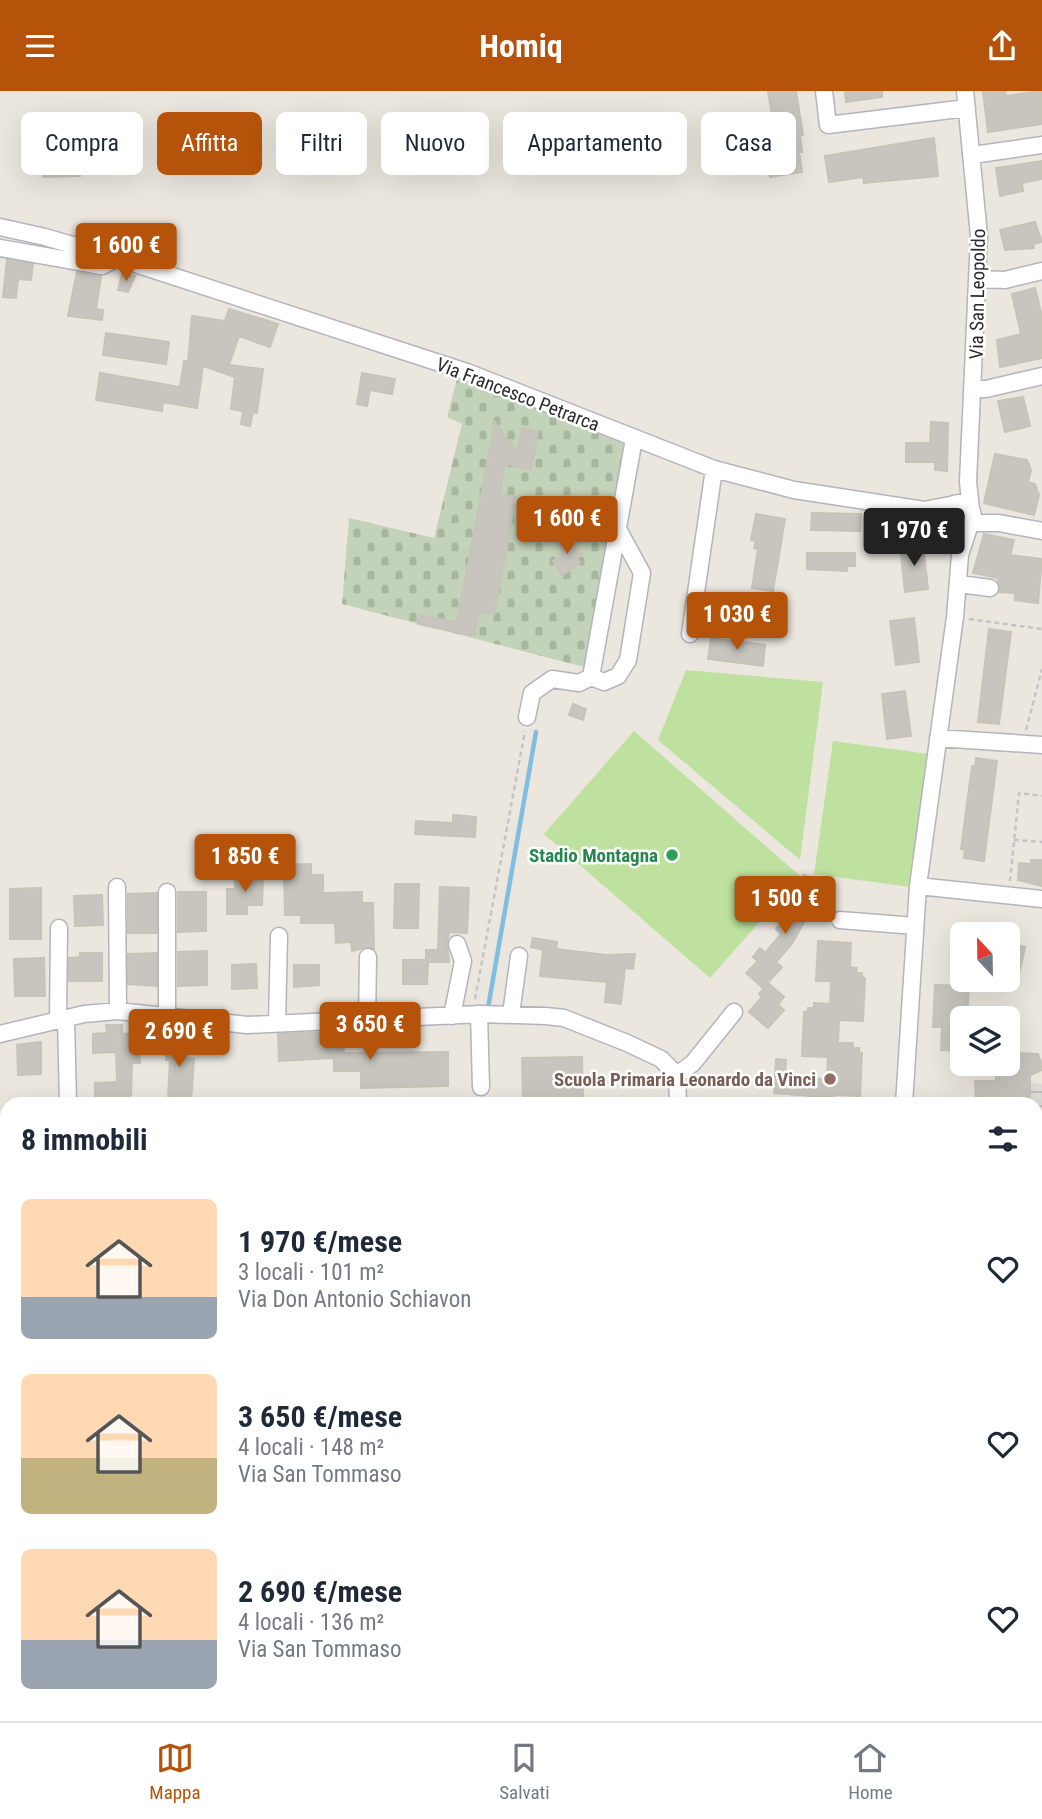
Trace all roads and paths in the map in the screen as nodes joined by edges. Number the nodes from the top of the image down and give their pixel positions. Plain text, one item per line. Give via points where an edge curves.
1 (824, 91) edge
2 (966, 99) edge
3 (1042, 145) edge
4 (973, 155) junction
5 (0, 227) edge
6 (0, 249) edge
7 (117, 258) junction
8 (1042, 271) edge
9 (978, 279) junction
10 (1042, 376) edge
11 (974, 389) junction
12 (634, 439) junction
13 (714, 469) junction
14 (968, 482) junction
15 (952, 504) junction
16 (922, 516) junction
17 (971, 518) junction
18 (950, 527) junction
19 (618, 529) junction
20 (1042, 531) edge
21 (955, 552) junction
22 (959, 584) junction
23 (990, 588) dead end
24 (955, 617) junction
25 (1042, 629) edge
26 (690, 634) dead end
27 (1042, 669) edge
28 (591, 677) junction
29 (527, 717) joint
30 (937, 738) junction
31 (1022, 744) junction
32 (1042, 745) edge
33 (1042, 796) edge
34 (1014, 840) junction
35 (1042, 842) edge
36 (918, 886) junction
37 (117, 887) dead end
38 (167, 892) dead end
39 (1009, 896) junction
40 (1042, 899) edge
41 (840, 920) dead end
42 (915, 926) junction
43 (59, 928) dead end
44 (279, 936) dead end
45 (457, 944) dead end
46 (519, 956) dead end
47 (368, 957) dead end
48 (477, 1010) junction
49 (118, 1011) junction
50 (734, 1012) dead end
51 (511, 1014) junction
52 (167, 1016) junction
53 (452, 1016) junction
54 (62, 1019) junction
55 (367, 1020) junction
56 (277, 1024) junction
57 (0, 1034) edge
58 (677, 1075) junction
59 (481, 1087) dead end
60 (68, 1097) edge
61 (678, 1097) edge
62 (904, 1097) edge

1 - 2 street, Via San Leopoldo via 828,125
2 - 4 street, Via San Leopoldo
3 - 4 street
4 - 9 street, Via San Leopoldo
5 - 7 street, Via Francesco Petrarca
6 - 7 street, Via Francesco Petrarca via 102,266
7 - 12 street, Via Francesco Petrarca via 467,372
8 - 9 street via 1005,280
9 - 11 street, Via San Leopoldo
10 - 11 street
11 - 14 street, Via San Leopoldo
12 - 13 street, Via Francesco Petrarca
12 - 19 street
13 - 16 street, Via Francesco Petrarca
13 - 26 street
14 - 15 street, Via San Leopoldo
14 - 17 street, Via San Leopoldo
15 - 16 street, Via Francesco Petrarca
15 - 17 street via 963,503
15 - 18 street via 945,517
16 - 18 street, Via Francesco Petrarca
16 - 21 path
17 - 18 street via 961,531
17 - 20 street
17 - 21 street
18 - 21 street
19 - 28 street
19 - 28 street via 642,573 628,660 618,676 604,683
21 - 22 street
22 - 23 street
22 - 24 street
24 - 25 path
24 - 30 street
27 - 31 path
28 - 29 street via 579,683 552,679 532,693
29 - 48 path
30 - 31 street
30 - 36 street
31 - 32 street
33 - 34 path via 1019,793
34 - 35 path
34 - 39 path
36 - 39 street
36 - 42 street
37 - 49 street
38 - 52 street
39 - 40 street
41 - 42 street
42 - 62 street
43 - 54 street
44 - 56 street
45 - 53 street via 463,961
46 - 51 street
47 - 55 street
48 - 51 street
48 - 53 street
48 - 59 street
49 - 52 street
49 - 54 street
50 - 58 street via 693,1063
51 - 58 street via 564,1018 587,1026 661,1059
52 - 56 street
53 - 55 street
54 - 57 street
54 - 60 street
55 - 56 street
58 - 61 street

